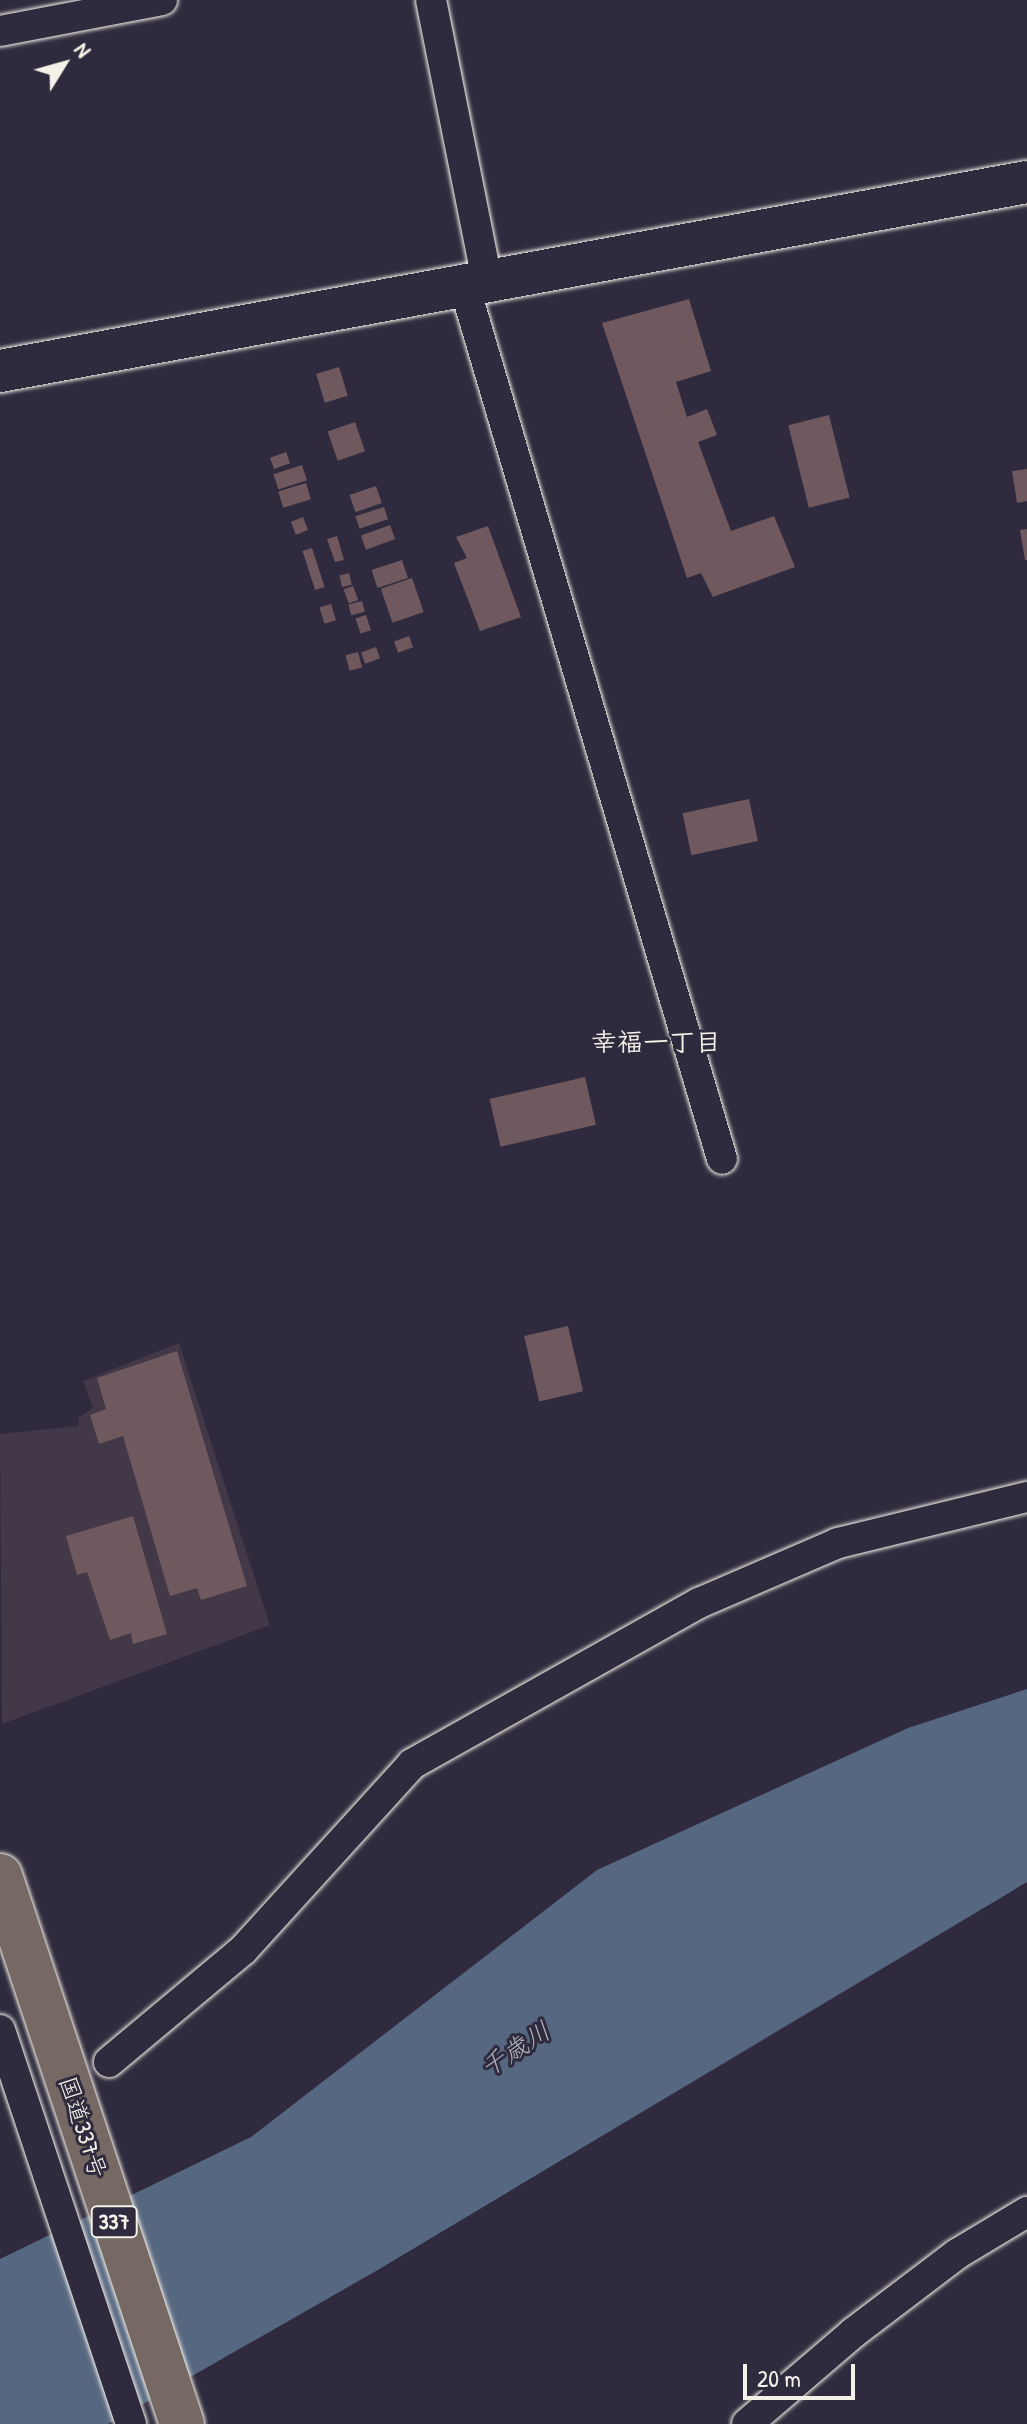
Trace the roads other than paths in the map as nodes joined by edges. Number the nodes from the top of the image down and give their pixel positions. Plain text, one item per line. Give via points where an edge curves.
1 (162, 0) edge
2 (431, 0) edge
3 (0, 31) edge
4 (1027, 182) edge
5 (475, 282) junction
6 (0, 371) edge
7 (722, 1159) dead end
8 (1027, 1497) edge
9 (0, 1876) edge
10 (2, 2034) edge
11 (109, 2062) dead end
12 (1027, 2212) edge
13 (131, 2424) edge
14 (182, 2424) edge
15 (747, 2424) edge

1 - 3 street
2 - 5 street
4 - 5 street
5 - 6 street
5 - 7 street
8 - 11 street via 879,1531 699,1603 412,1764 243,1950
9 - 14 highway, 国道337号 / 337
10 - 13 street
12 - 15 street via 899,2298

